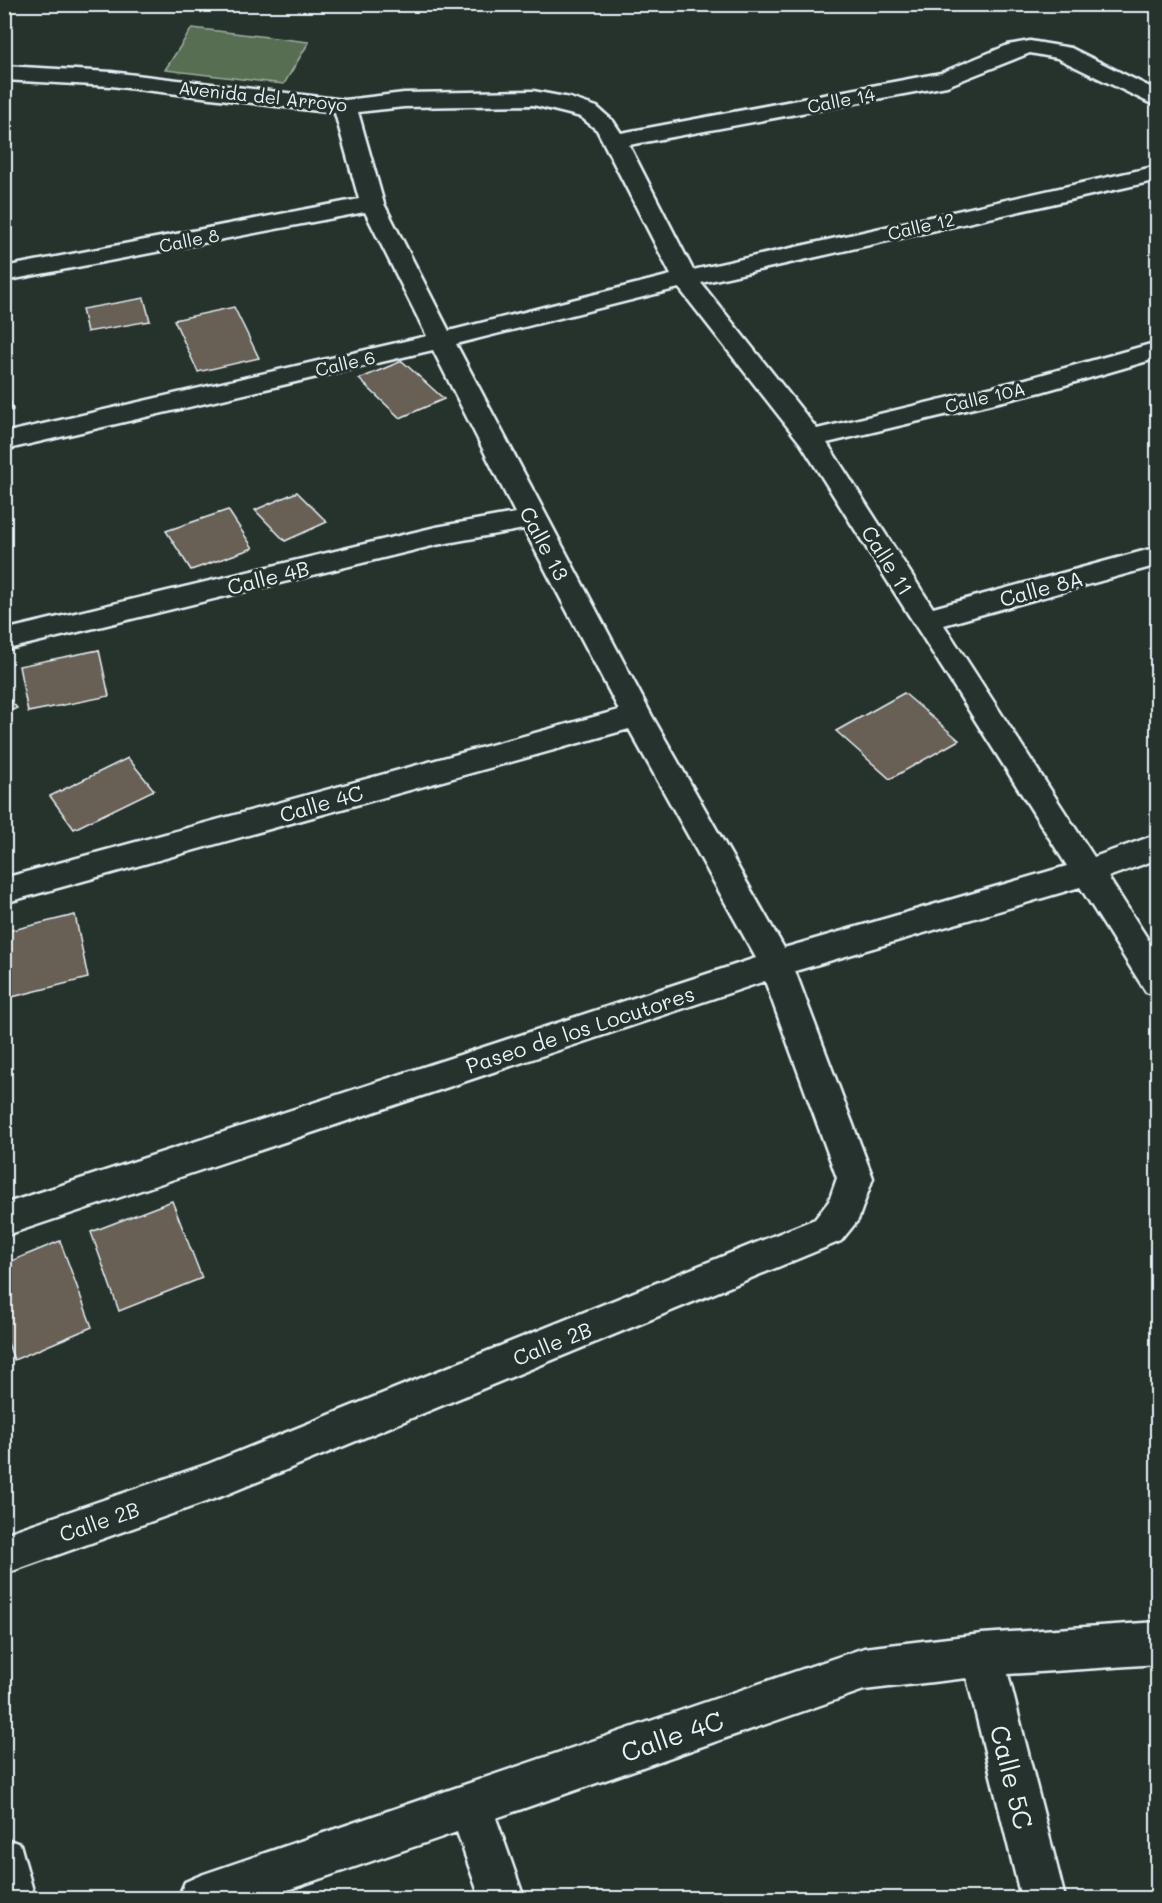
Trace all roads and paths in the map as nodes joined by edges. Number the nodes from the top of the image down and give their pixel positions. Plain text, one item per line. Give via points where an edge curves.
1 (4, 73) edge
2 (1158, 100) edge
3 (345, 107) junction
4 (615, 141) junction
5 (1158, 173) edge
6 (372, 204) junction
7 (4, 274) edge
8 (685, 279) junction
9 (443, 340) junction
10 (1158, 350) edge
11 (811, 439) junction
12 (4, 442) edge
13 (532, 519) junction
14 (1158, 556) edge
15 (926, 620) junction
16 (4, 640) edge
17 (637, 716) junction
18 (1158, 846) edge
19 (1088, 872) junction
20 (4, 891) edge
21 (776, 964) junction
22 (1158, 983) edge
23 (4, 1220) edge
24 (4, 1554) edge
25 (1158, 1643) edge
26 (982, 1655) junction
27 (470, 1806) junction
28 (4, 1860) edge
29 (13, 1899) edge
30 (201, 1899) edge
31 (502, 1899) edge
32 (1043, 1899) edge

1 - 3 street, Avenida del Arroyo via 111,79
2 - 4 street, Calle 14 via 1063,53 1030,47 947,79
3 - 4 street, Avenida del Arroyo via 404,100 533,98 589,112
3 - 6 street, Calle 13
4 - 8 street, Calle 11
5 - 8 street, Calle 12
6 - 7 street, Calle 8
6 - 9 street, Calle 13
8 - 9 street, Calle 6
8 - 11 street, Calle 11
9 - 12 street, Calle 6
9 - 13 street, Calle 13
10 - 11 street, Calle 10A via 1032,386
11 - 15 street, Calle 11
13 - 16 street, Calle 4B via 436,536
13 - 17 street, Calle 13
14 - 15 street, Calle 8A
15 - 19 street, Calle 11
17 - 20 street, Calle 4C
17 - 21 street, Calle 13
18 - 19 street, Paseo de los Locutores
19 - 21 street, Paseo de los Locutores
19 - 22 street, Calle 11
21 - 23 street, Paseo de los Locutores
21 - 24 street, Calle 2B via 855,1178 845,1209 828,1230 211,1482
25 - 26 street, Calle 4C
26 - 27 street, Calle 4C via 864,1669
26 - 32 street, Calle 5C
27 - 30 street, Calle 4C
27 - 31 street
28 - 29 street

